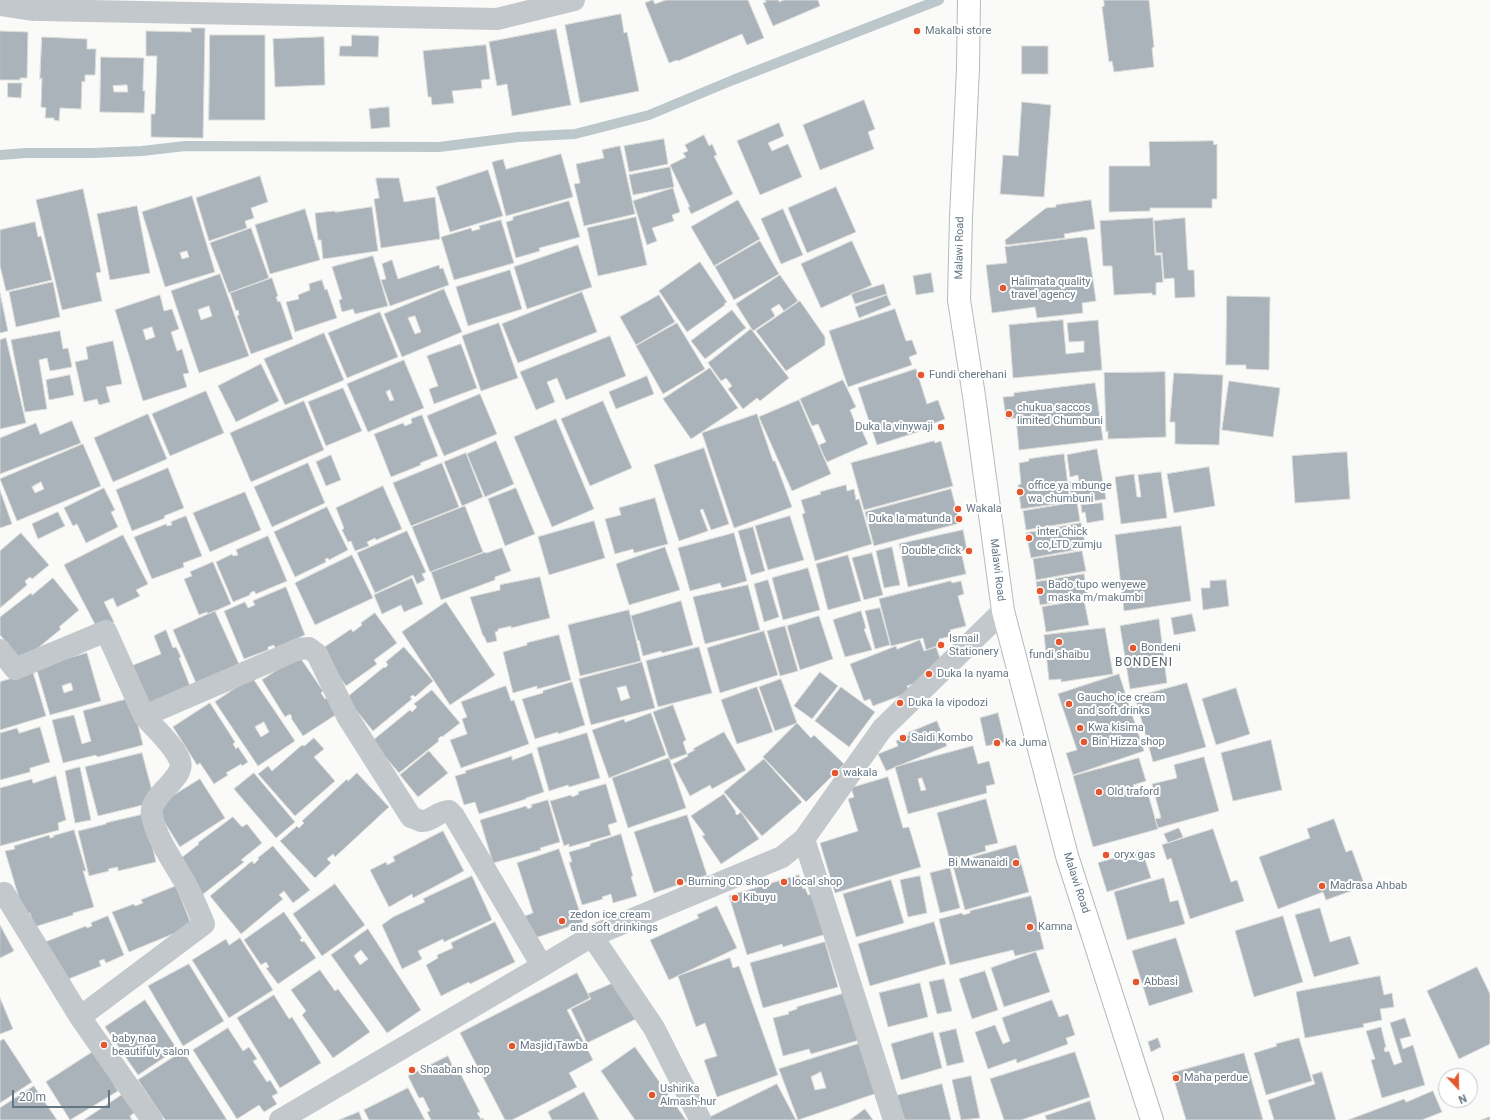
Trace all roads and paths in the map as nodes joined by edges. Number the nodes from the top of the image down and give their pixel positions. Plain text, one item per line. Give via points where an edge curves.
1 (18, 0) edge
2 (574, 0) edge
3 (969, 0) edge
4 (0, 5) edge
5 (151, 6) edge
6 (39, 10) junction
7 (1003, 611) junction
8 (0, 650) edge
9 (144, 716) junction
10 (804, 839) junction
11 (4, 893) dead end
12 (592, 936) junction
13 (542, 966) junction
14 (80, 1017) junction
15 (700, 1119) edge
16 (152, 1120) edge
17 (280, 1120) edge
18 (894, 1120) edge
19 (1152, 1120) edge

1 - 6 street
2 - 5 street via 497,19
3 - 7 main road, Malawi Road via 959,300
4 - 6 street
5 - 6 street
7 - 10 street via 882,729
7 - 19 main road, Malawi Road via 1067,856
8 - 9 street via 15,669 106,631
9 - 13 street via 299,649 309,648 317,654 347,716 411,817 421,821 428,820 443,811 449,811 454,816
9 - 14 street via 180,762 180,771 155,801 151,812 154,828 189,889 204,924
10 - 12 street via 782,857
10 - 18 street
11 - 14 street
12 - 13 street
12 - 15 street via 654,1028
13 - 17 street
14 - 16 street

